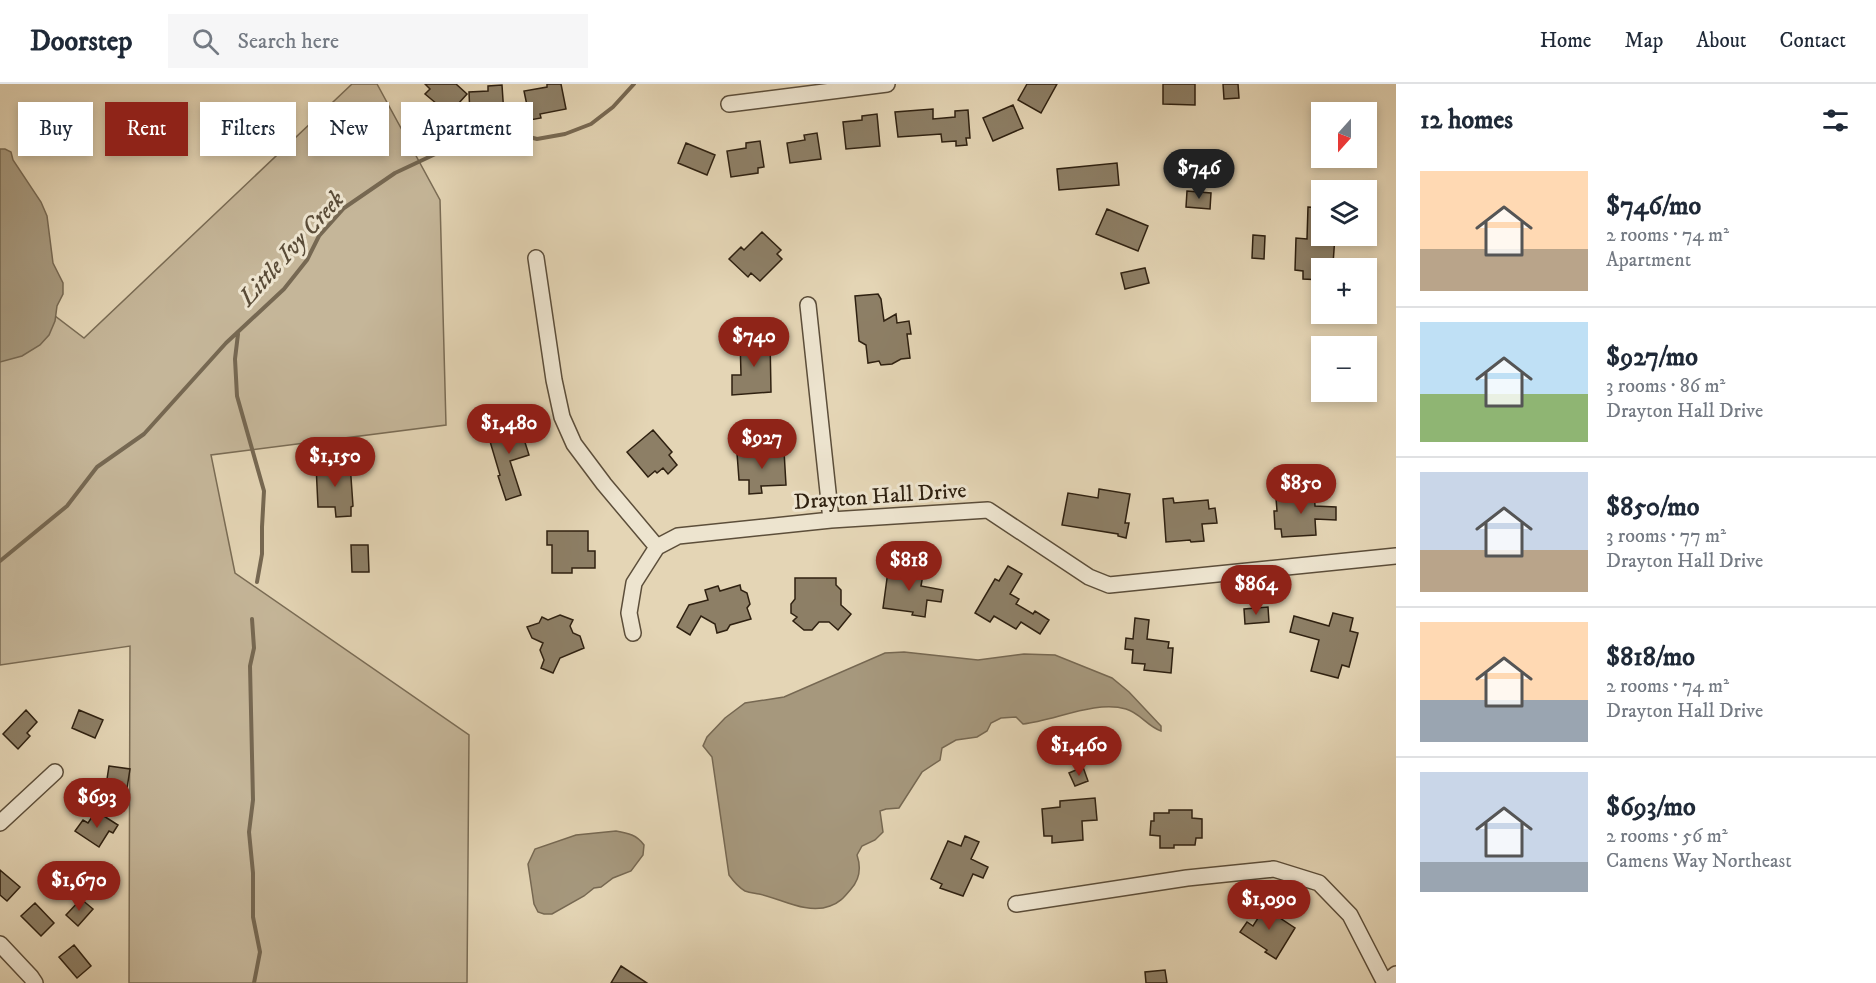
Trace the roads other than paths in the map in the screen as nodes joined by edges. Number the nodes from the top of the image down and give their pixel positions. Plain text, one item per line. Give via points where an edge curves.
1 (887, 84) edge
2 (729, 104) dead end
3 (536, 258) dead end
4 (808, 304) dead end
5 (831, 520) junction
6 (657, 547) junction
7 (1396, 556) edge
8 (633, 633) dead end
9 (55, 772) dead end
10 (0, 823) edge
11 (1016, 904) dead end
12 (0, 944) edge
13 (1396, 975) edge
14 (35, 983) edge

1 - 2 street
3 - 6 street via 562,417 574,444
4 - 5 street
5 - 6 street, Drayton Hall Drive via 678,536
5 - 7 street, Drayton Hall Drive via 988,510 1089,577 1109,585
6 - 8 street via 634,582 629,613
9 - 10 street
11 - 13 street via 1274,869 1319,883 1350,915 1385,982
12 - 14 street

